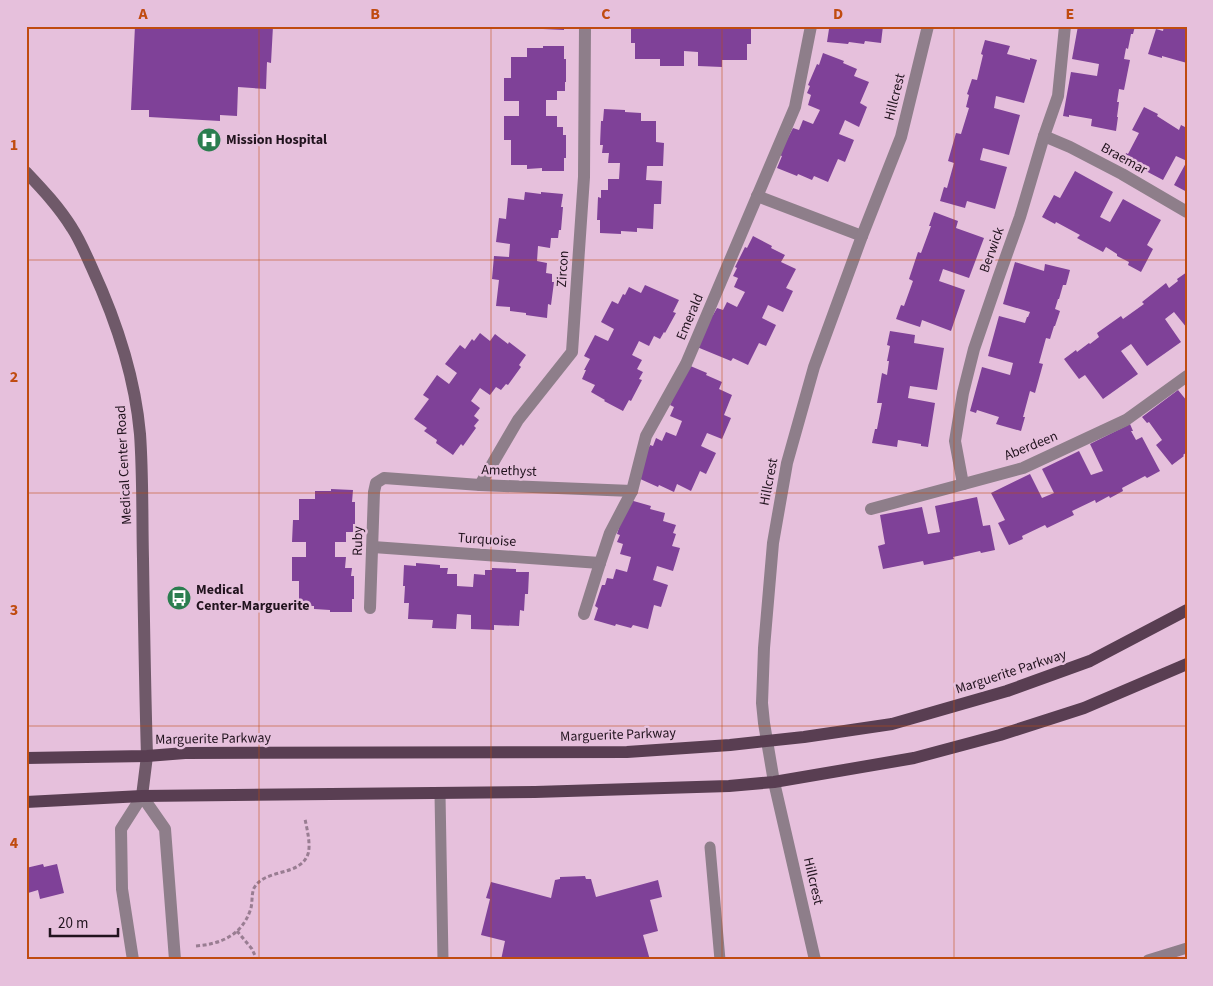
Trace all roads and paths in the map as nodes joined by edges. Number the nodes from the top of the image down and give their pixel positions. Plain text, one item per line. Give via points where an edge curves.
1 (585, 26) edge
2 (811, 26) edge
3 (928, 26) edge
4 (1065, 26) edge
5 (1044, 136) junction
6 (26, 172) edge
7 (757, 196) junction
8 (1187, 212) edge
9 (862, 236) junction
10 (1187, 376) edge
11 (384, 478) joint
12 (963, 484) junction
13 (480, 485) junction
14 (632, 490) junction
15 (871, 509) dead end
16 (373, 547) junction
17 (600, 563) junction
18 (370, 608) dead end
19 (1187, 610) edge
20 (584, 614) dead end
21 (1187, 664) edge
22 (767, 742) junction
23 (147, 756) junction
24 (26, 758) edge
25 (774, 782) junction
26 (440, 794) junction
27 (142, 796) junction
28 (26, 802) edge
29 (305, 819) dead end
30 (710, 847) dead end
31 (237, 931) junction
32 (196, 946) dead end
33 (1187, 948) edge
34 (133, 960) edge
35 (175, 960) edge
36 (257, 960) edge
37 (443, 960) edge
38 (720, 960) edge
39 (816, 960) edge
40 (1148, 960) edge

1 - 13 street, Zircon via 584,178 572,352 518,420
2 - 7 street, Emerald via 795,106
3 - 9 street, Hillcrest via 901,138
4 - 5 street, Berwick via 1058,96
5 - 8 street, Braemar via 1122,174
5 - 12 street, Berwick via 974,349 963,393 955,442
6 - 23 main road, Medical Center Road via 46,192 73,229 104,295 127,362 135,397 142,490
7 - 9 street
7 - 14 street, Emerald via 686,364 646,436
9 - 22 street, Hillcrest via 814,367 787,463 773,543 764,648 762,703
10 - 12 street, Aberdeen via 1126,420 1023,468
11 - 13 street, Amethyst
11 - 16 street, Ruby via 376,483 374,492
12 - 15 street, Aberdeen
13 - 14 street, Amethyst
14 - 17 street, Emerald via 610,533
16 - 17 street, Turquoise
16 - 18 street, Ruby
17 - 20 street, Emerald
19 - 22 main road, Marguerite Parkway via 1090,661 1008,691 892,724
21 - 25 main road via 1084,708 1000,735 914,758
22 - 23 main road, Marguerite Parkway via 627,752 195,753
22 - 25 street, Hillcrest
23 - 24 main road, Marguerite Parkway
23 - 27 main road, Medical Center Road
25 - 26 main road
25 - 39 street, Hillcrest
26 - 27 main road
26 - 37 lane
27 - 28 main road
27 - 34 street via 121,829 122,889
27 - 35 street via 165,829
29 - 31 path via 308,854 295,867 273,874 254,888 251,909
30 - 38 lane
31 - 32 path via 210,945
31 - 36 path
33 - 40 lane

